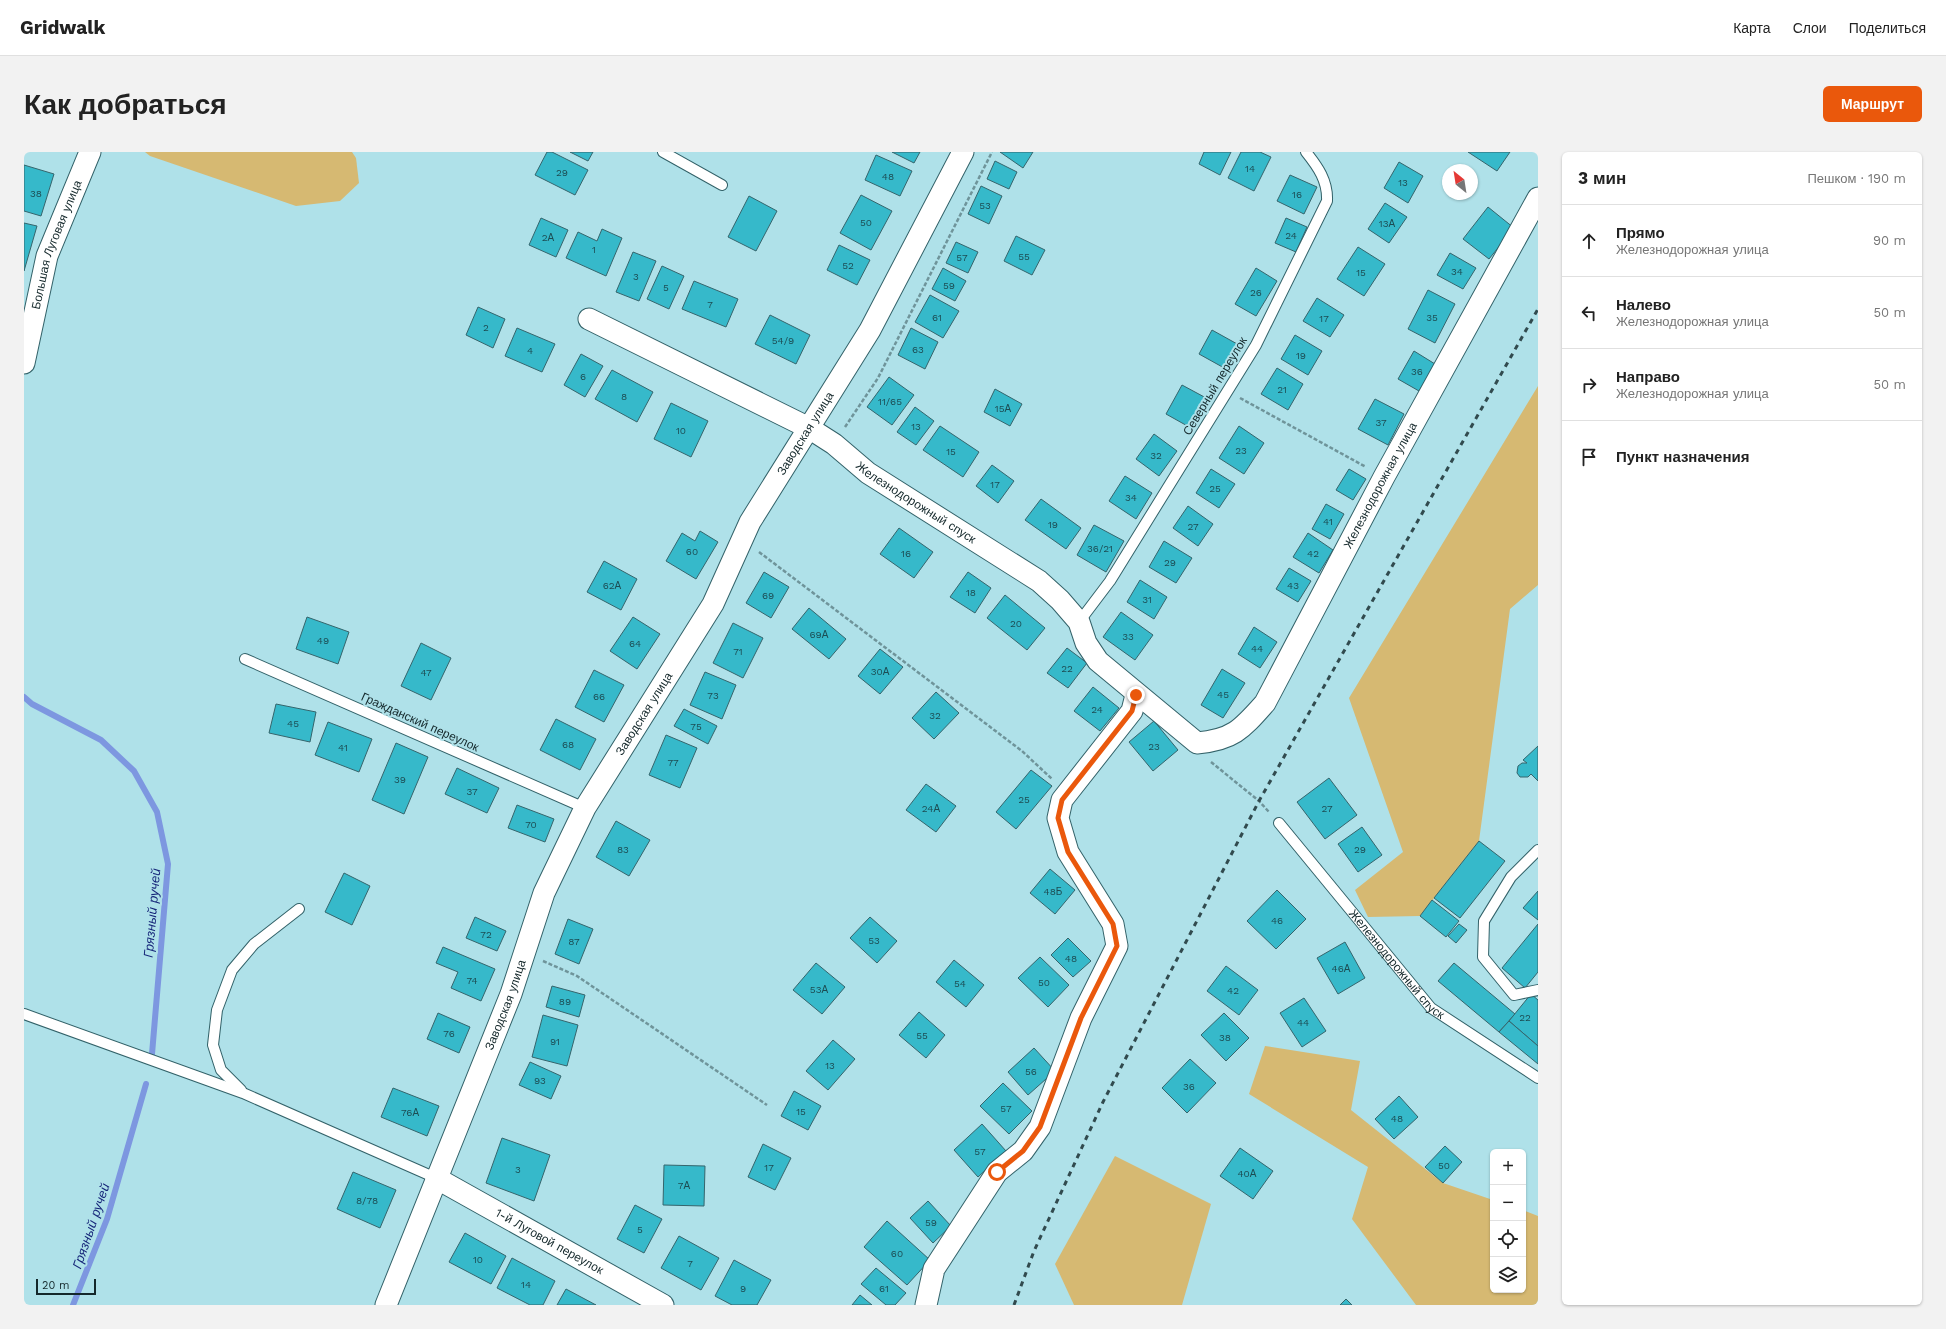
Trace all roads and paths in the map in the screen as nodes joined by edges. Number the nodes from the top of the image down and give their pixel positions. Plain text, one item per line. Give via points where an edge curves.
1 (90, 152) edge
2 (663, 152) edge
3 (963, 152) edge
4 (992, 152) edge
5 (1306, 152) edge
6 (722, 185) dead end
7 (1538, 198) edge
8 (590, 319) dead end
9 (24, 363) edge
10 (1227, 391) junction
11 (809, 428) junction
12 (834, 444) junction
13 (1384, 477) junction
14 (742, 539) junction
15 (1079, 622) junction
16 (245, 659) dead end
17 (1136, 695) junction
18 (1197, 743) junction
19 (1068, 793) junction
20 (585, 808) junction
21 (1279, 823) joint
22 (1538, 850) edge
23 (299, 909) dead end
24 (525, 952) junction
25 (1538, 990) edge
26 (24, 1014) edge
27 (1538, 1078) edge
28 (243, 1093) junction
29 (767, 1105) dead end
30 (436, 1178) junction
31 (386, 1305) edge
32 (663, 1305) edge
33 (926, 1305) edge

1 - 9 street, Большая Луговая улица via 47,256
2 - 6 lane
3 - 11 street, Заводская улица via 870,330
4 - 12 path via 878,378
5 - 10 lane, Северный переулок via 1324,178 1328,190 1327,201 1256,345
7 - 13 street, Железнодорожная улица
8 - 11 street, Железнодорожный спуск
10 - 13 path
10 - 15 lane, Северный переулок via 1110,581
11 - 12 street, Железнодорожный спуск
11 - 14 street, Заводская улица
12 - 15 street, Железнодорожный спуск via 868,473 1039,581
13 - 18 street, Железнодорожная улица via 1265,703 1243,728 1217,741
14 - 19 path via 1022,751
14 - 20 street, Заводская улица via 713,604
15 - 17 street, Железнодорожный спуск via 1086,642 1098,661
16 - 20 lane, Гражданский переулок
17 - 18 street, Железнодорожный спуск
17 - 19 street via 1132,711
18 - 21 path via 1201,753 1259,801
19 - 33 street via 1062,800 1058,818 1068,852 1113,924 1117,946 1081,1018 1040,1127 1023,1151 997,1172 934,1269
20 - 24 street, Заводская улица via 544,893
21 - 27 lane, Железнодорожный спуск via 1430,1008
22 - 25 lane via 1511,877 1484,921 1483,957 1514,995
23 - 28 lane via 254,944 232,970 217,1010 213,1045 221,1070
24 - 29 path via 577,976
24 - 30 street, Заводская улица via 512,994
26 - 28 lane
28 - 30 lane
30 - 31 street, Заводская улица
30 - 32 street, 1-й Луговой переулок

